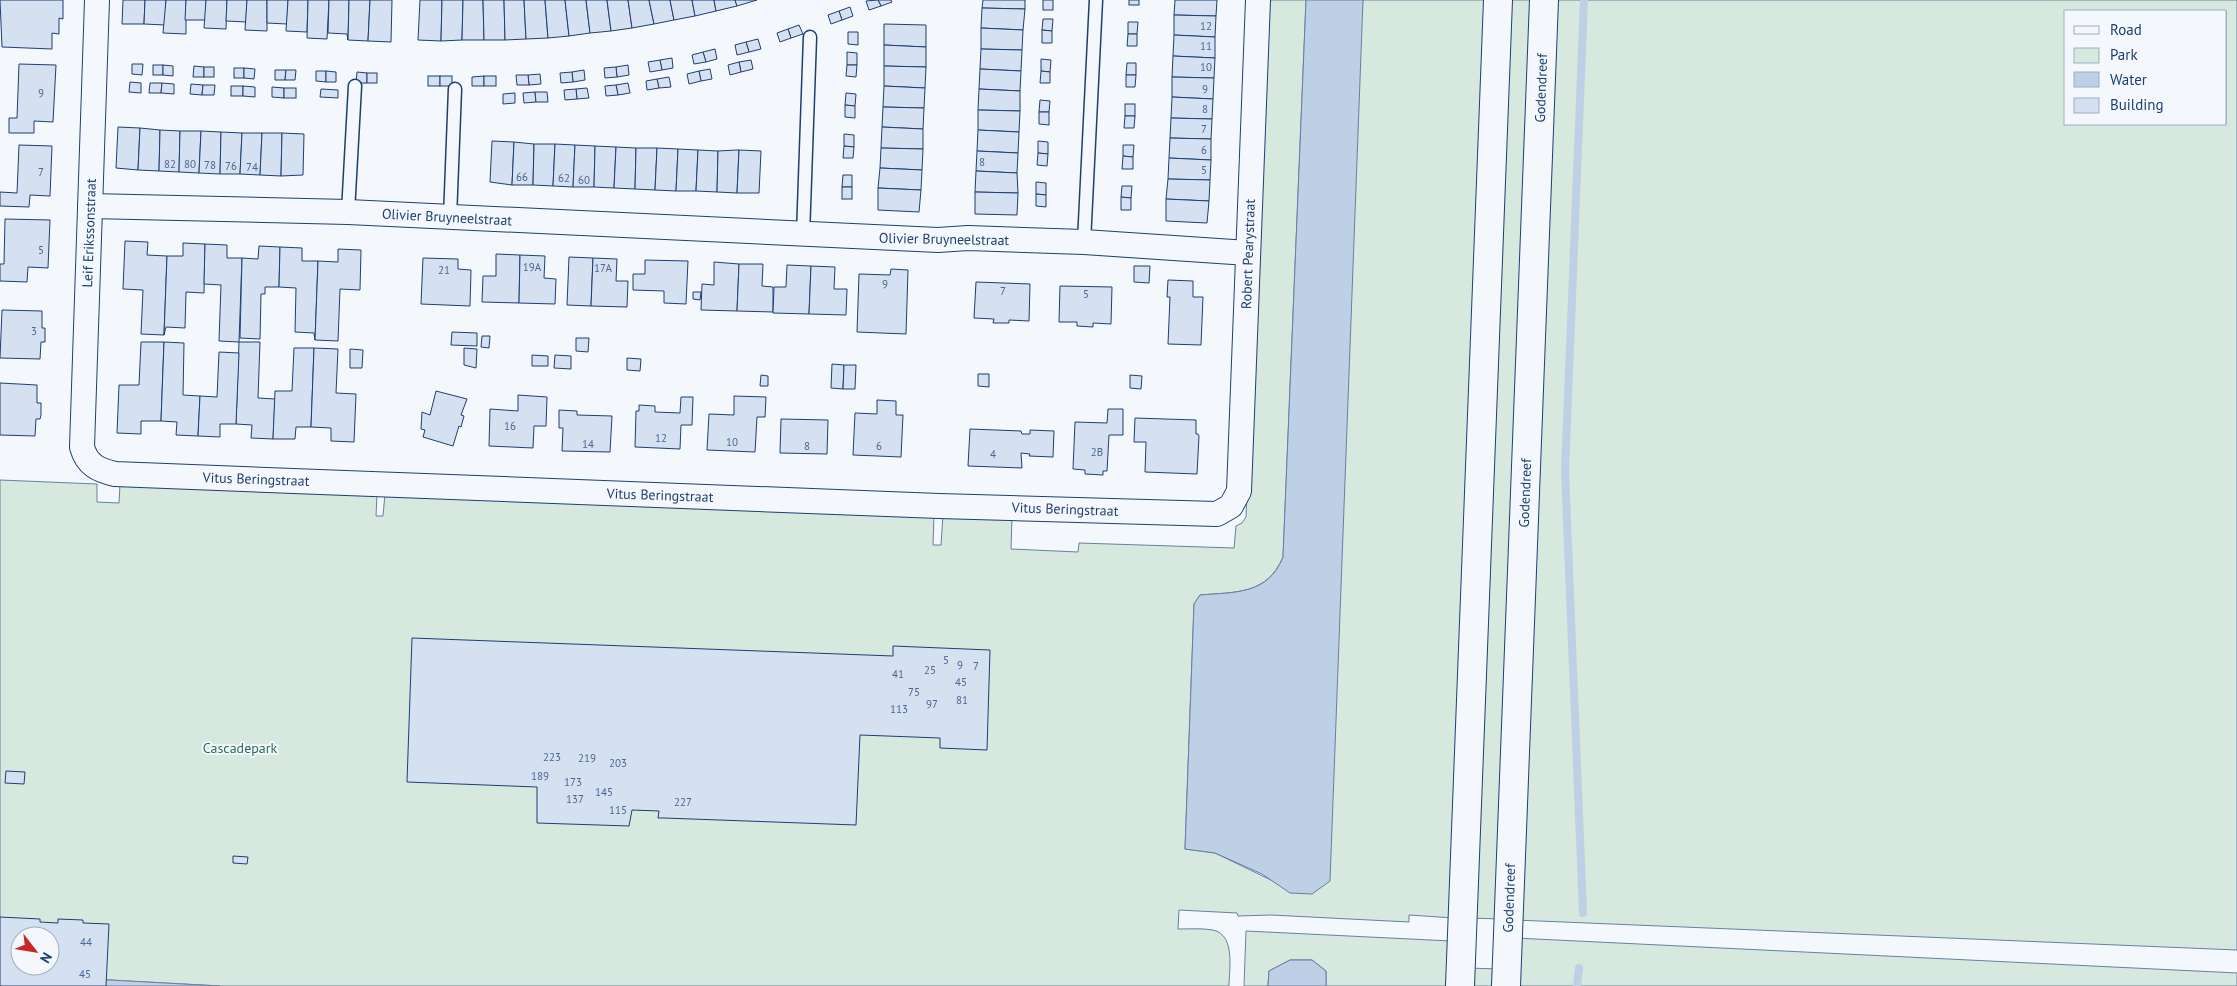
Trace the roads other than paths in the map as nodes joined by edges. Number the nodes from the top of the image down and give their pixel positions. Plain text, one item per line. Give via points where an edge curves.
1 (97, 0) edge
2 (1096, 0) edge
3 (1258, 0) edge
4 (1498, 0) edge
5 (1544, 0) edge
6 (810, 37) dead end
7 (355, 86) dead end
8 (455, 88) dead end
9 (90, 206) junction
10 (348, 212) junction
11 (450, 218) junction
12 (803, 235) junction
13 (1084, 242) junction
14 (1248, 253) junction
15 (90, 464) joint
16 (1231, 506) joint
17 (1506, 973) edge
18 (1460, 986) edge

1 - 9 street, Leif Erikssonstraat
2 - 13 lane
3 - 14 street, Robert Pearystraat
4 - 18 main road
5 - 17 main road, Godendreef
6 - 12 lane
7 - 10 lane
8 - 11 lane
9 - 10 street, Olivier Bruyneelstraat
9 - 15 street, Leif Erikssonstraat via 82,448
10 - 11 street, Olivier Bruyneelstraat
11 - 12 street, Olivier Bruyneelstraat
12 - 13 street, Olivier Bruyneelstraat
13 - 14 street, Olivier Bruyneelstraat
14 - 16 street, Robert Pearystraat via 1239,491
15 - 16 street, Vitus Beringstraat via 115,474 939,506 1216,514

